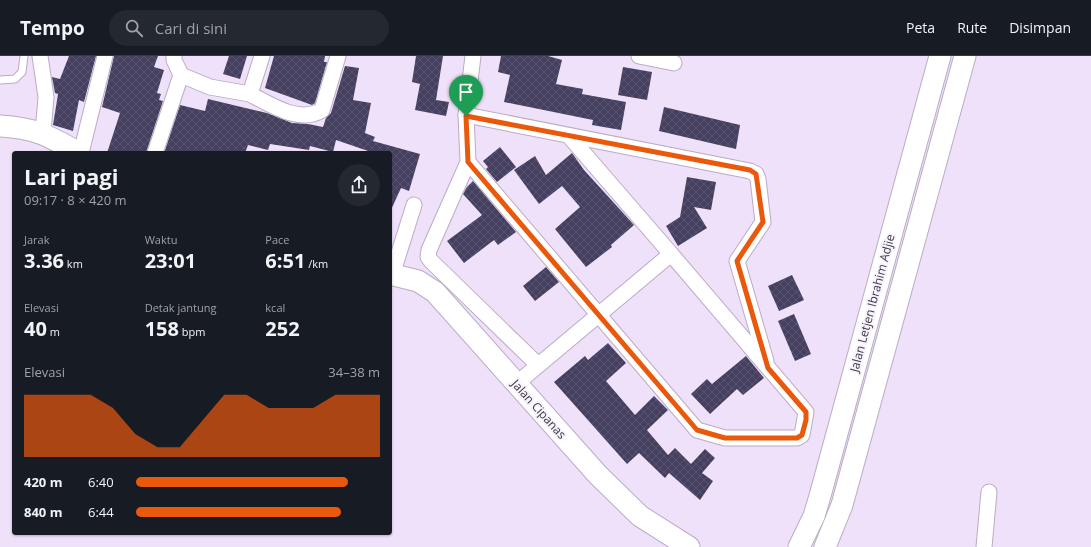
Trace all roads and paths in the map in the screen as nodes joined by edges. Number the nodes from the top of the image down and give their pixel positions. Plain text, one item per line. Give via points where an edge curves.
1 (24, 56) edge
2 (40, 56) edge
3 (105, 56) edge
4 (174, 56) edge
5 (262, 56) edge
6 (338, 56) edge
7 (473, 56) edge
8 (639, 56) edge
9 (940, 56) edge
10 (965, 56) edge
11 (674, 63) dead end
12 (181, 75) junction
13 (0, 80) edge
14 (250, 94) junction
15 (466, 116) junction
16 (0, 126) edge
17 (43, 133) junction
18 (569, 136) junction
19 (76, 151) edge
20 (81, 151) edge
21 (155, 151) edge
22 (468, 162) junction
23 (414, 205) dead end
24 (671, 254) junction
25 (392, 271) edge
26 (392, 274) edge
27 (599, 315) junction
28 (538, 365) junction
29 (768, 368) junction
30 (516, 384) junction
31 (989, 492) dead end
32 (689, 547) edge
33 (799, 547) edge
34 (824, 547) edge
35 (984, 547) edge

1 - 13 lane via 22,72 15,79
2 - 17 street via 46,97
3 - 20 street
4 - 12 street
5 - 14 street
6 - 14 street via 322,110 313,116 280,110
7 - 15 street
8 - 11 street
9 - 33 street, Jalan Letjen Ibrahim Adjie via 820,496 814,516
10 - 34 street, Jalan Letjen Ibrahim Adjie via 842,505
12 - 14 street via 210,87
12 - 21 street
15 - 18 street
15 - 22 street
16 - 17 street
17 - 19 street
18 - 24 street
18 - 29 street via 750,170 756,174 763,222 737,261
22 - 27 street
22 - 28 street via 428,256 430,261
23 - 25 street
24 - 27 street
24 - 29 street
26 - 30 street, Jalan Cipanas via 418,281 435,292
27 - 28 street
27 - 29 street via 697,430 709,434 725,438 797,438 802,435 806,412
28 - 30 street
30 - 32 street, Jalan Cipanas via 598,475 640,516
31 - 35 street

